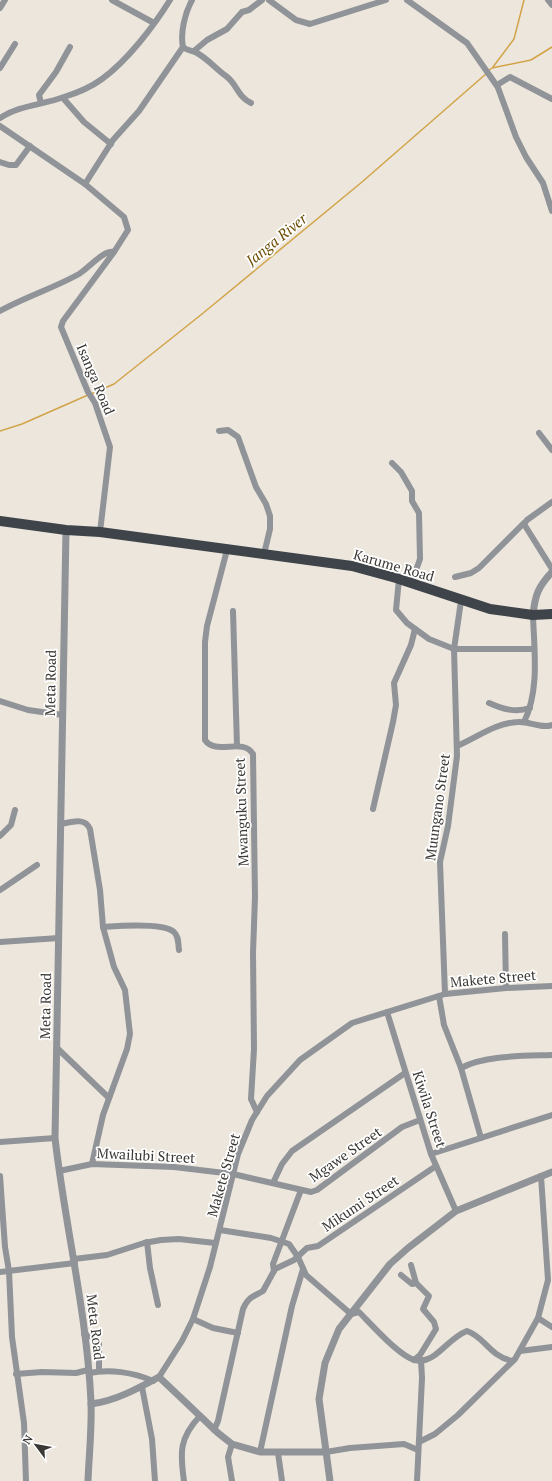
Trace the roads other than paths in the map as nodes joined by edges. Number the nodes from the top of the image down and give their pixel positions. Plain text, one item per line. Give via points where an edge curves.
1 (5, 0) edge
2 (112, 0) edge
3 (170, 0) edge
4 (192, 0) edge
5 (262, 0) edge
6 (269, 0) edge
7 (386, 0) edge
8 (407, 0) edge
9 (548, 0) edge
10 (552, 5) edge
11 (0, 8) edge
12 (154, 23) junction
13 (15, 44) dead end
14 (70, 47) dead end
15 (183, 47) junction
16 (194, 51) junction
17 (0, 68) edge
18 (497, 86) junction
19 (63, 98) junction
20 (552, 99) edge
21 (41, 103) junction
22 (251, 103) dead end
23 (0, 118) edge
24 (0, 126) edge
25 (111, 144) junction
26 (30, 146) junction
27 (0, 162) edge
28 (85, 184) junction
29 (552, 210) edge
30 (114, 252) junction
31 (0, 311) edge
32 (219, 431) dead end
33 (538, 434) dead end
34 (552, 450) edge
35 (392, 463) dead end
36 (552, 502) edge
37 (0, 521) edge
38 (524, 524) junction
39 (66, 530) junction
40 (100, 532) junction
41 (227, 550) junction
42 (264, 554) junction
43 (552, 570) edge
44 (455, 577) dead end
45 (399, 579) junction
46 (411, 584) junction
47 (461, 601) junction
48 (233, 610) dead end
49 (552, 614) edge
50 (533, 615) junction
51 (415, 629) junction
52 (454, 649) junction
53 (534, 649) junction
54 (0, 701) edge
55 (489, 703) dead end
56 (530, 708) junction
57 (63, 715) junction
58 (524, 722) junction
59 (552, 725) edge
60 (237, 746) junction
61 (457, 746) junction
62 (373, 809) dead end
63 (15, 810) dead end
64 (61, 824) junction
65 (0, 836) edge
66 (37, 865) dead end
67 (0, 890) edge
68 (103, 928) junction
69 (505, 934) dead end
70 (59, 938) junction
71 (0, 942) edge
72 (179, 950) dead end
73 (552, 986) edge
74 (506, 988) junction
75 (442, 995) junction
76 (387, 1012) junction
77 (57, 1048) junction
78 (552, 1054) edge
79 (461, 1068) junction
80 (405, 1073) junction
81 (109, 1098) junction
82 (257, 1112) junction
83 (552, 1115) edge
84 (420, 1120) junction
85 (56, 1138) junction
86 (481, 1138) junction
87 (0, 1142) edge
88 (431, 1154) junction
89 (92, 1164) junction
90 (436, 1166) junction
91 (59, 1171) junction
92 (552, 1172) edge
93 (233, 1174) junction
94 (0, 1176) edge
95 (541, 1176) junction
96 (273, 1183) junction
97 (301, 1190) junction
98 (456, 1211) junction
99 (220, 1230) junction
100 (283, 1241) junction
101 (147, 1242) junction
102 (215, 1243) junction
103 (298, 1257) junction
104 (75, 1261) junction
105 (411, 1264) dead end
106 (302, 1269) junction
107 (9, 1271) junction
108 (274, 1271) junction
109 (0, 1272) edge
110 (401, 1275) dead end
111 (416, 1283) junction
112 (158, 1306) dead end
113 (351, 1314) junction
114 (538, 1318) junction
115 (193, 1319) junction
116 (552, 1327) edge
117 (238, 1332) junction
118 (84, 1334) junction
119 (552, 1347) edge
120 (520, 1351) junction
121 (417, 1360) junction
122 (512, 1361) junction
123 (89, 1371) junction
124 (100, 1371) junction
125 (16, 1374) junction
126 (156, 1379) junction
127 (142, 1387) junction
128 (91, 1404) junction
129 (200, 1416) junction
130 (214, 1430) junction
131 (419, 1442) junction
132 (232, 1444) junction
133 (418, 1450) junction
134 (260, 1452) junction
135 (326, 1452) junction
136 (278, 1453) junction
137 (26, 1481) edge
138 (88, 1481) edge
139 (155, 1481) edge
140 (184, 1481) edge
141 (232, 1481) edge
142 (282, 1481) edge
143 (330, 1481) edge
144 (418, 1481) edge

1 - 11 street
2 - 12 street
3 - 12 street
4 - 15 street via 187,10
5 - 16 street via 242,12 227,29
6 - 7 street via 296,20 310,24
8 - 18 street via 467,43
9 - 10 street
12 - 19 street via 103,79
13 - 17 street
14 - 21 street via 39,95
15 - 16 street
15 - 25 street via 139,111
16 - 22 street via 226,76 241,96
18 - 20 street via 510,77
18 - 29 street via 526,157 543,183
19 - 21 street
19 - 25 street via 84,122
21 - 23 street
24 - 26 street
25 - 28 street
26 - 27 street via 16,165
26 - 28 street
28 - 30 street via 124,217 128,232
30 - 31 street via 104,254 79,274
30 - 40 street, Isanga Road via 61,327 95,403 110,447
32 - 42 street via 228,430 238,437 256,487 267,506 271,524
33 - 34 street
35 - 46 street via 401,472 412,491 412,501 419,513 420,559
36 - 38 street
37 - 39 highway, Karume Road
38 - 43 street
38 - 44 street via 479,568
39 - 40 highway, Karume Road
39 - 57 street, Meta Road
40 - 41 highway, Karume Road
41 - 42 highway, Karume Road
41 - 60 street, Mwanguku Street via 205,642 205,740 213,746
42 - 45 highway, Karume Road via 352,566
43 - 50 street via 535,597
45 - 46 highway, Karume Road
45 - 51 street via 396,610
46 - 47 highway, Karume Road
47 - 50 highway, Karume Road via 490,609
47 - 52 street, Muungano Street
48 - 60 street
49 - 50 highway, Karume Road
50 - 53 street
51 - 52 street via 429,639
51 - 62 street via 411,645 394,682 396,705
52 - 53 street
52 - 61 street, Muungano Street
53 - 56 street via 534,689
54 - 57 street via 28,710
55 - 56 street via 511,711
56 - 58 street
57 - 64 street, Meta Road
58 - 59 street via 542,726
58 - 61 street via 507,723
60 - 82 street, Mwanguku Street via 244,747 253,754 255,897 254,1049 251,1099
61 - 75 street, Muungano Street via 455,780 440,862
63 - 65 street via 11,825
64 - 68 street via 83,821 90,829
64 - 70 street, Meta Road
66 - 67 street
68 - 72 street via 120,926 168,929 175,933
68 - 81 street via 114,967 125,990 130,1023 127,1049
69 - 74 street
70 - 71 street
70 - 77 street, Meta Road
73 - 74 street, Makete Street
74 - 75 street, Makete Street
75 - 76 street, Makete Street
75 - 79 street, Muungano Street via 444,1025
76 - 80 street, Kiwila Street
76 - 82 street, Makete Street via 352,1024 300,1060 267,1096
77 - 81 street
77 - 85 street, Meta Road
78 - 79 street via 507,1057 468,1064
79 - 86 street, Muungano Street
80 - 84 street, Kiwila Street
80 - 96 street via 292,1151
81 - 89 street
82 - 93 street, Makete Street via 238,1154
83 - 86 street
84 - 88 street, Kiwila Street
84 - 97 street, Mgawe Street via 402,1127 317,1190
85 - 87 street
85 - 91 street, Meta Road
86 - 88 street
88 - 90 street, Kiwila Street
89 - 91 street, Mwailubi Street
89 - 93 street, Mwailubi Street via 174,1167
90 - 98 street, Kiwila Street
90 - 103 street, Mikumi Street via 318,1246 307,1248
91 - 104 street, Meta Road
92 - 95 street
93 - 96 street, Mgawe Street
93 - 99 street, Makete Street
94 - 107 street
95 - 98 street
95 - 114 street via 548,1280
96 - 97 street, Mgawe Street
97 - 100 street
98 - 113 street via 390,1264
99 - 100 street
99 - 102 street, Makete Street
100 - 103 street via 289,1244
100 - 108 street via 273,1264
101 - 102 street via 179,1239
101 - 104 street via 107,1255
101 - 112 street
102 - 115 street, Makete Street
103 - 106 street
103 - 108 street, Mikumi Street via 278,1266
104 - 107 street
104 - 118 street, Meta Road
105 - 111 street
106 - 113 street
106 - 134 street
107 - 109 street
107 - 125 street
108 - 117 street via 264,1291 247,1300
110 - 111 street via 412,1284
111 - 121 street via 429,1295 423,1309 434,1322 436,1329
113 - 121 street via 359,1312 389,1342
113 - 135 street via 339,1328 325,1363 319,1398
114 - 116 street
114 - 120 street
115 - 117 street via 214,1328
115 - 126 street, Makete Street via 182,1342
117 - 130 street
118 - 123 street, Meta Road
118 - 124 street via 99,1344
119 - 120 street
120 - 122 street
121 - 122 street via 434,1356 461,1333 467,1331 476,1335 501,1358
121 - 131 street via 422,1378
122 - 131 street via 458,1415 435,1434
123 - 124 street
123 - 125 street
123 - 128 street, Meta Road
124 - 126 street
125 - 137 street via 24,1423
126 - 127 street
126 - 129 street
127 - 128 street via 106,1402
127 - 139 street via 152,1439
128 - 138 street, Meta Road
129 - 130 street
129 - 140 street via 191,1425 182,1444
130 - 132 street
131 - 133 street
132 - 134 street
132 - 141 street via 228,1457
133 - 135 street via 404,1444
133 - 144 street
134 - 136 street
135 - 136 street
135 - 143 street
136 - 142 street

